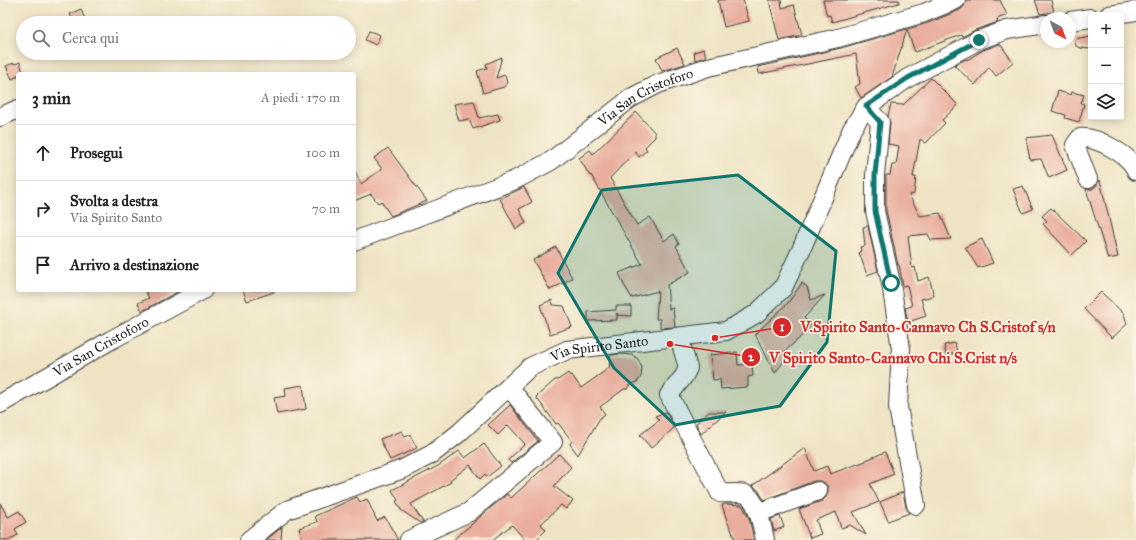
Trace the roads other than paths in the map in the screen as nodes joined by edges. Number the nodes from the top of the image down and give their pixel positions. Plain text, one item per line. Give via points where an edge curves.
1 (956, 0) edge
2 (923, 6) edge
3 (1136, 11) edge
4 (1124, 13) edge
5 (1088, 18) edge
6 (1076, 20) edge
7 (1040, 25) edge
8 (866, 106) junction
9 (16, 110) edge
10 (0, 117) edge
11 (1136, 171) edge
12 (1088, 179) dead end
13 (356, 240) edge
14 (199, 292) edge
15 (679, 337) junction
16 (509, 387) junction
17 (0, 404) edge
18 (818, 491) dead end
19 (916, 505) dead end
20 (758, 513) junction
21 (420, 538) edge
22 (249, 540) edge
23 (766, 540) edge

1 - 2 street, Via San Cristoforo
2 - 13 street, Via San Cristoforo via 838,38 708,67 658,84 631,98 551,161 515,180
3 - 4 street
5 - 6 street
7 - 8 street, Via Spirito Santo via 1007,30 979,40 908,78
8 - 15 street, Via Spirito Santo via 852,129 783,288 756,314 726,331
8 - 19 street via 880,122 875,175 875,211 899,334 901,349 898,408
9 - 10 street
11 - 12 street via 1135,166 1099,140 1080,138 1075,145
14 - 17 street, Via San Cristoforo
15 - 16 street, Via Spirito Santo via 567,350 530,367
15 - 20 street via 688,368 669,395 720,493 745,494
16 - 21 street via 553,442 469,512
16 - 22 street, Via Spirito Santo via 460,433 432,454 403,469 287,510
18 - 20 street
20 - 23 street

